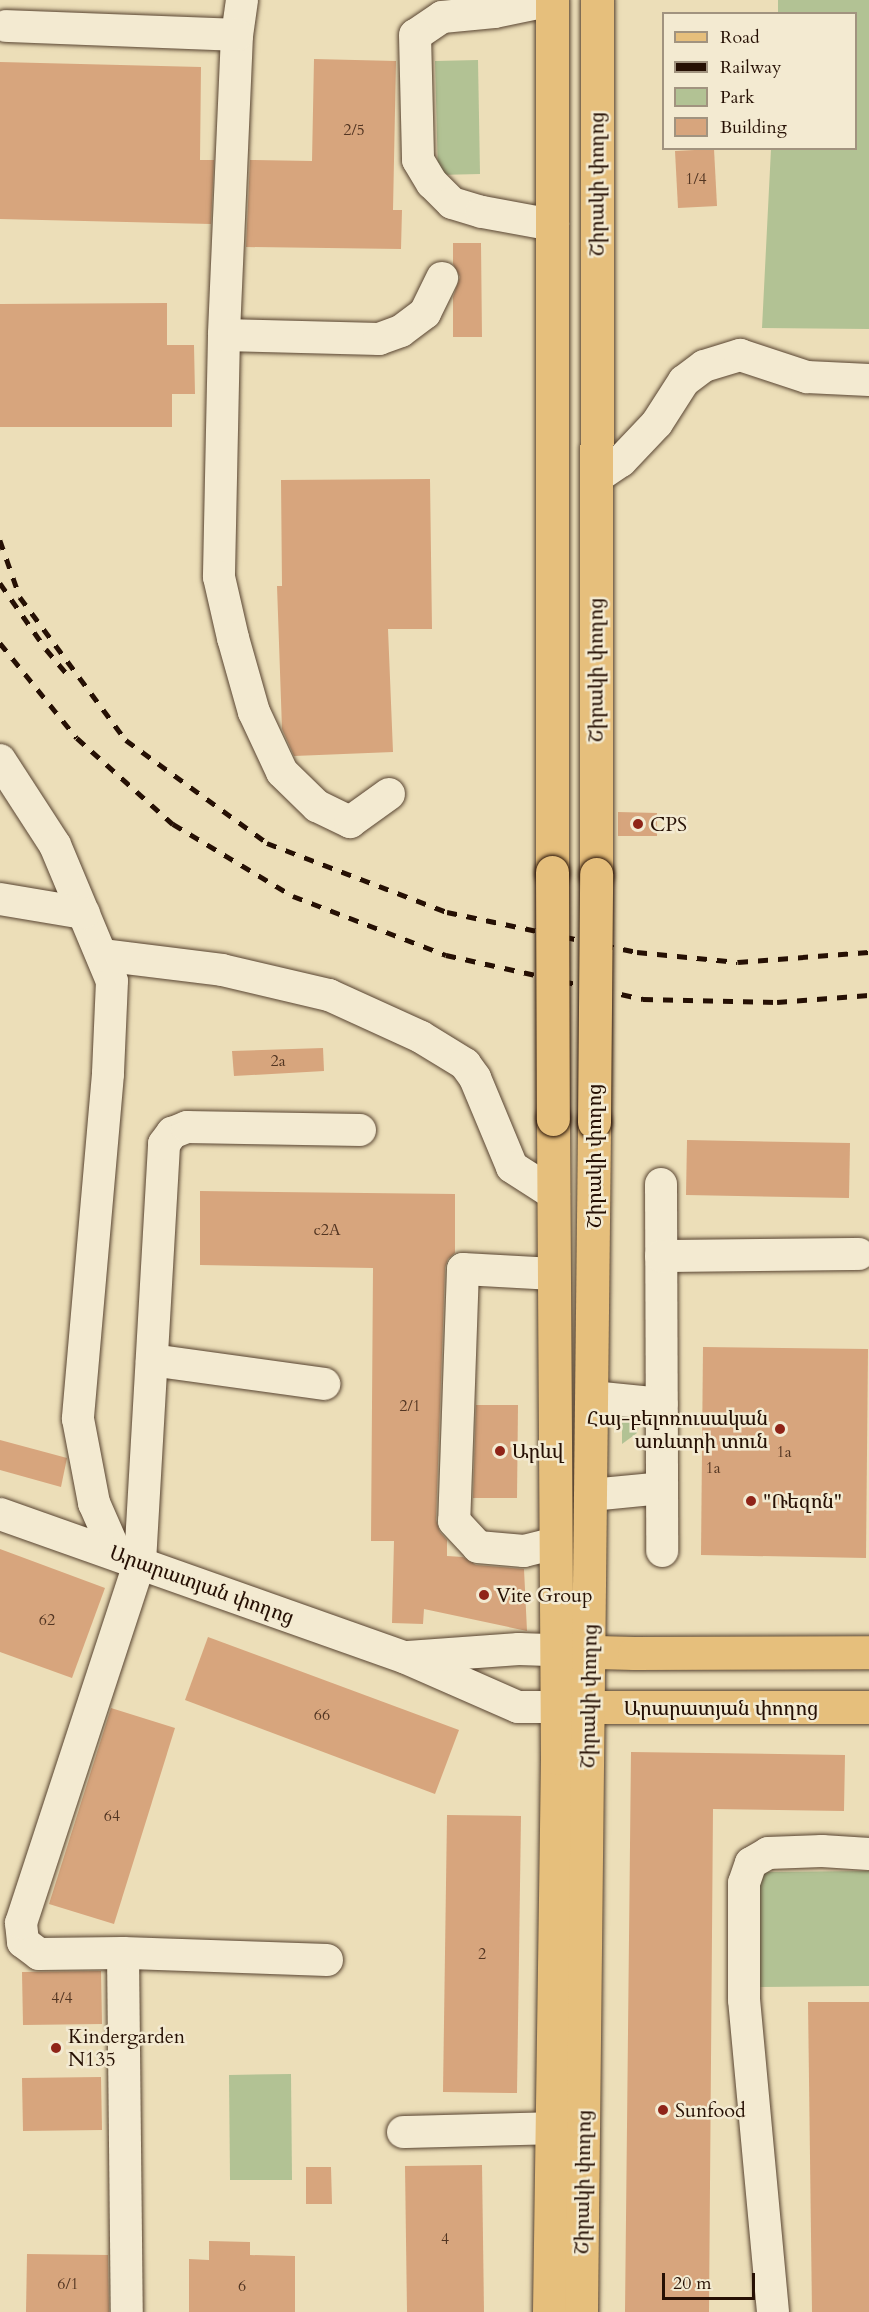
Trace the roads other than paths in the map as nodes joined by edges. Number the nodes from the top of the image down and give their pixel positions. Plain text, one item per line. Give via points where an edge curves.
1 (242, 0) edge
2 (552, 0) edge
3 (598, 1) edge
4 (6, 26) dead end
5 (237, 35) junction
6 (553, 225) junction
7 (442, 278) dead end
8 (224, 335) junction
9 (869, 380) edge
10 (597, 477) junction
11 (0, 760) edge
12 (388, 794) dead end
13 (0, 899) edge
14 (84, 913) junction
15 (102, 955) junction
16 (360, 1130) dead end
17 (661, 1184) dead end
18 (554, 1194) junction
19 (859, 1254) dead end
20 (662, 1257) junction
21 (554, 1274) junction
22 (152, 1360) junction
23 (324, 1384) dead end
24 (592, 1397) junction
25 (662, 1404) junction
26 (662, 1488) junction
27 (591, 1495) junction
28 (0, 1514) edge
29 (555, 1544) junction
30 (662, 1551) dead end
31 (128, 1558) junction
32 (556, 1650) junction
33 (590, 1652) junction
34 (869, 1652) edge
35 (404, 1657) junction
36 (556, 1707) junction
37 (869, 1707) edge
38 (589, 1708) junction
39 (869, 1854) edge
40 (123, 1953) junction
41 (327, 1960) dead end
42 (552, 2128) junction
43 (403, 2132) dead end
44 (127, 2312) edge
45 (549, 2312) edge
46 (581, 2312) edge
47 (773, 2312) edge

1 - 5 street
2 - 6 main road, Շիրակի փողոց
2 - 6 street via 494,12 442,17 415,35 418,160 432,183 452,202 482,212
3 - 10 main road, Շիրակի փողոց
4 - 5 street
5 - 8 street
6 - 18 main road, Շիրակի փողոց, bridge
7 - 8 street via 425,314 401,331 379,339
8 - 12 street via 219,577 255,712 282,772 317,806 350,822
9 - 10 street via 807,377 740,355 704,366 684,381 657,423 621,461
10 - 24 main road, Շիրակի փողոց, bridge
11 - 14 street via 55,845
13 - 14 street
14 - 15 street
15 - 18 street via 222,970 329,995 421,1037 465,1064 475,1078 512,1167
15 - 31 street via 112,981 108,1074 78,1419 94,1503
16 - 22 street via 187,1127 172,1133 164,1144
17 - 20 street
18 - 21 main road, Շիրակի փողոց
19 - 20 street
20 - 25 street
21 - 29 main road, Շիրակի փողոց
21 - 29 street via 463,1269 454,1521 478,1547 524,1551
22 - 23 street
22 - 31 street
24 - 25 street
24 - 27 main road, Շիրակի փողոց
25 - 26 street
26 - 27 street
26 - 30 street
27 - 33 main road, Շիրակի փողոց
28 - 31 street, Արարատյան փողոց
29 - 32 main road, Շիրակի փողոց
31 - 35 street, Արարատյան փողոց
31 - 40 street via 21,1923 23,1942 39,1954
32 - 33 main road, Արարատյան փողոց
32 - 35 street, Արարատյան փողոց
32 - 36 main road, Շիրակի փողոց
33 - 34 main road, Արարատյան փողոց
33 - 38 main road, Շիրակի փողոց
35 - 36 street, Արարատյան փողոց via 518,1707
36 - 38 main road, Արարատյան փողոց
36 - 42 main road, Շիրակի փողոց
37 - 38 main road, Արարատյան փողոց
38 - 46 main road, Շիրակի փողոց
39 - 47 street via 768,1853 751,1863 744,1883 744,2000
40 - 41 street
40 - 44 street
42 - 43 street
42 - 45 main road, Շիրակի փողոց

